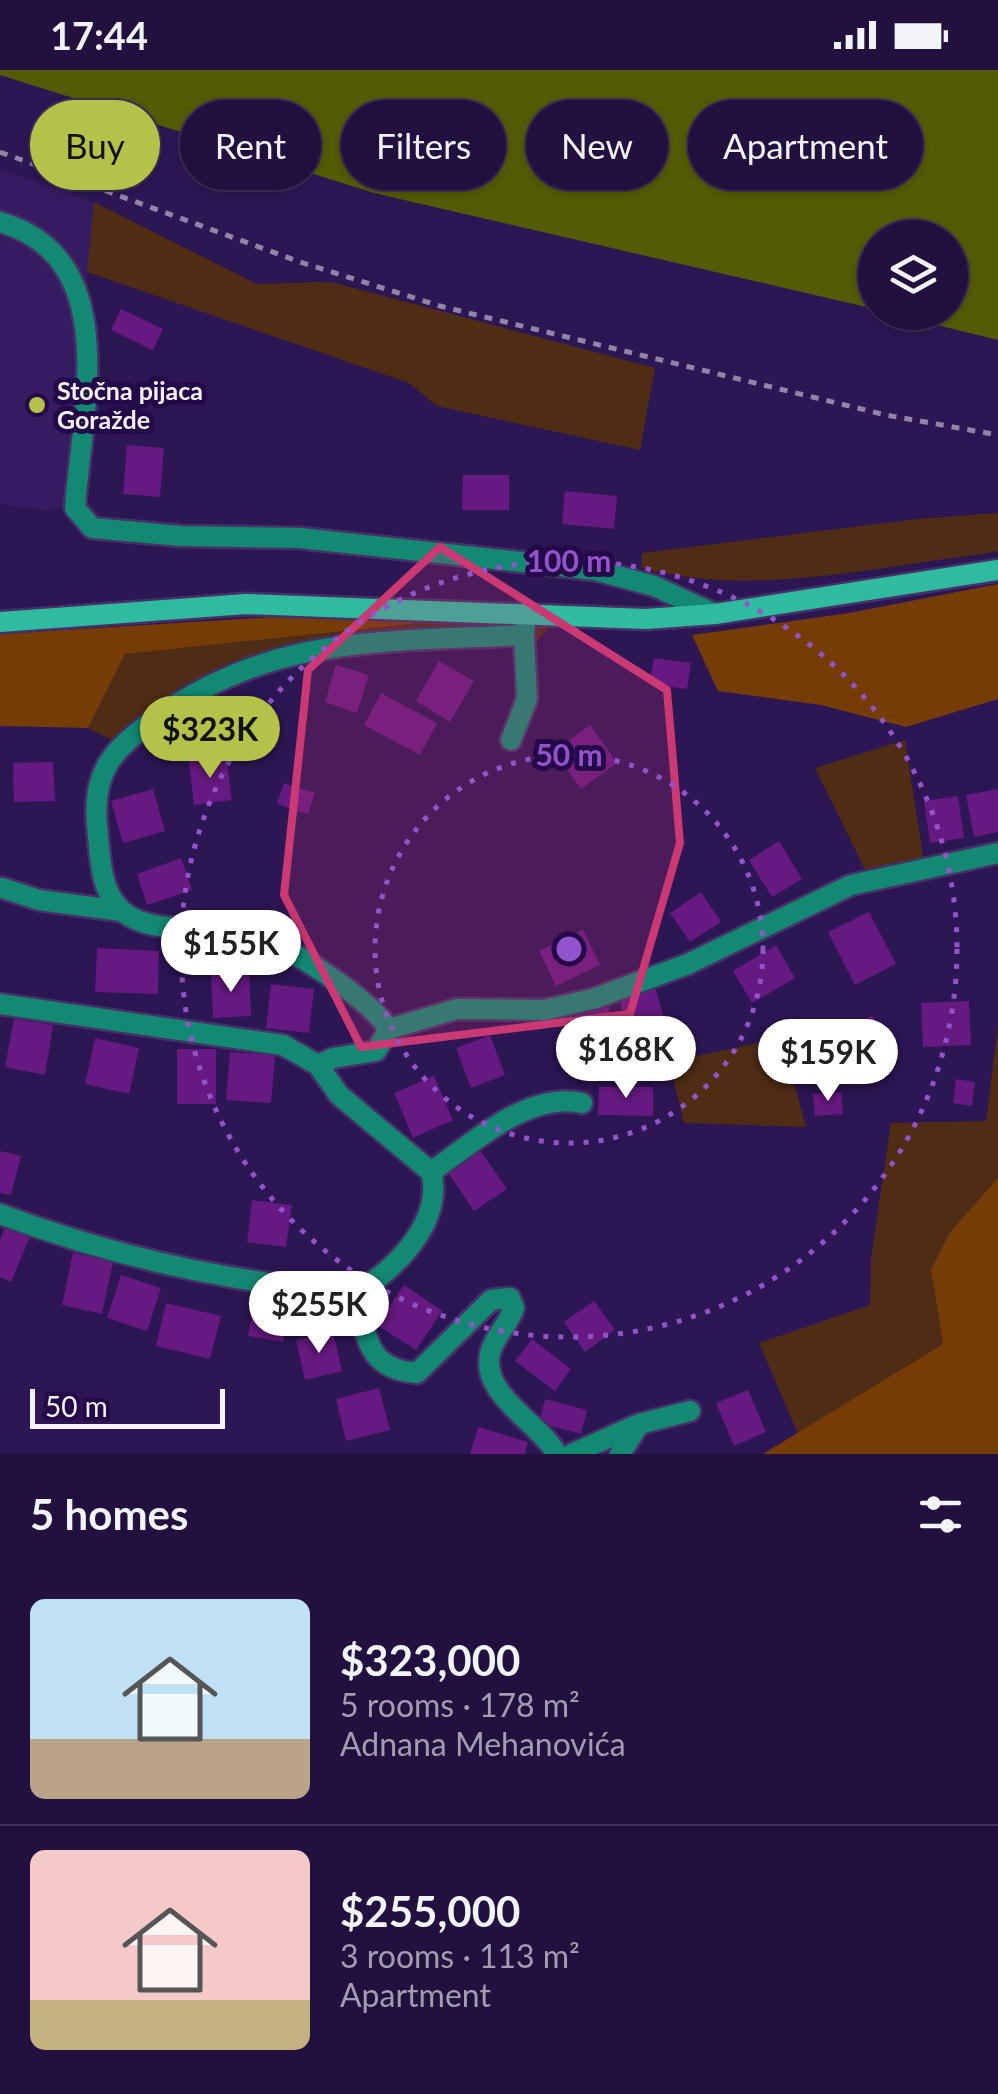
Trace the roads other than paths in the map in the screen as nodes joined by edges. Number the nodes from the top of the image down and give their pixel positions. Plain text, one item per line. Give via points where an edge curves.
1 (0, 222) edge
2 (998, 570) edge
3 (715, 614) junction
4 (0, 622) edge
5 (525, 624) junction
6 (512, 740) dead end
7 (998, 853) edge
8 (2, 888) dead end
9 (121, 910) junction
10 (0, 1004) edge
11 (388, 1029) junction
12 (318, 1065) junction
13 (582, 1103) dead end
14 (431, 1172) junction
15 (0, 1214) edge
16 (356, 1292) junction
17 (690, 1411) dead end
18 (639, 1424) junction
19 (557, 1454) edge
20 (572, 1454) edge
21 (620, 1454) edge

1 - 3 street via 26,230 58,257 89,332 75,508 92,528 300,538 595,570 654,586
2 - 3 street
3 - 5 street
4 - 5 street via 246,604
5 - 6 street via 527,699
5 - 9 street via 305,650 212,682 173,706 118,746 104,769 96,806 100,857 106,888
7 - 11 street via 852,885 688,964 592,999 544,1010 456,1008
8 - 9 street via 39,900
9 - 11 street via 149,925 248,932 330,977
10 - 12 street via 268,1042
11 - 12 street via 376,1051
12 - 14 street via 339,1095
13 - 14 street via 540,1105
14 - 16 street via 435,1189 428,1218 382,1278
15 - 16 street via 113,1251 307,1289
16 - 19 street via 378,1361 389,1371 417,1373 490,1300 510,1298 514,1308 489,1367 506,1399
17 - 18 street
18 - 20 street
18 - 21 street

